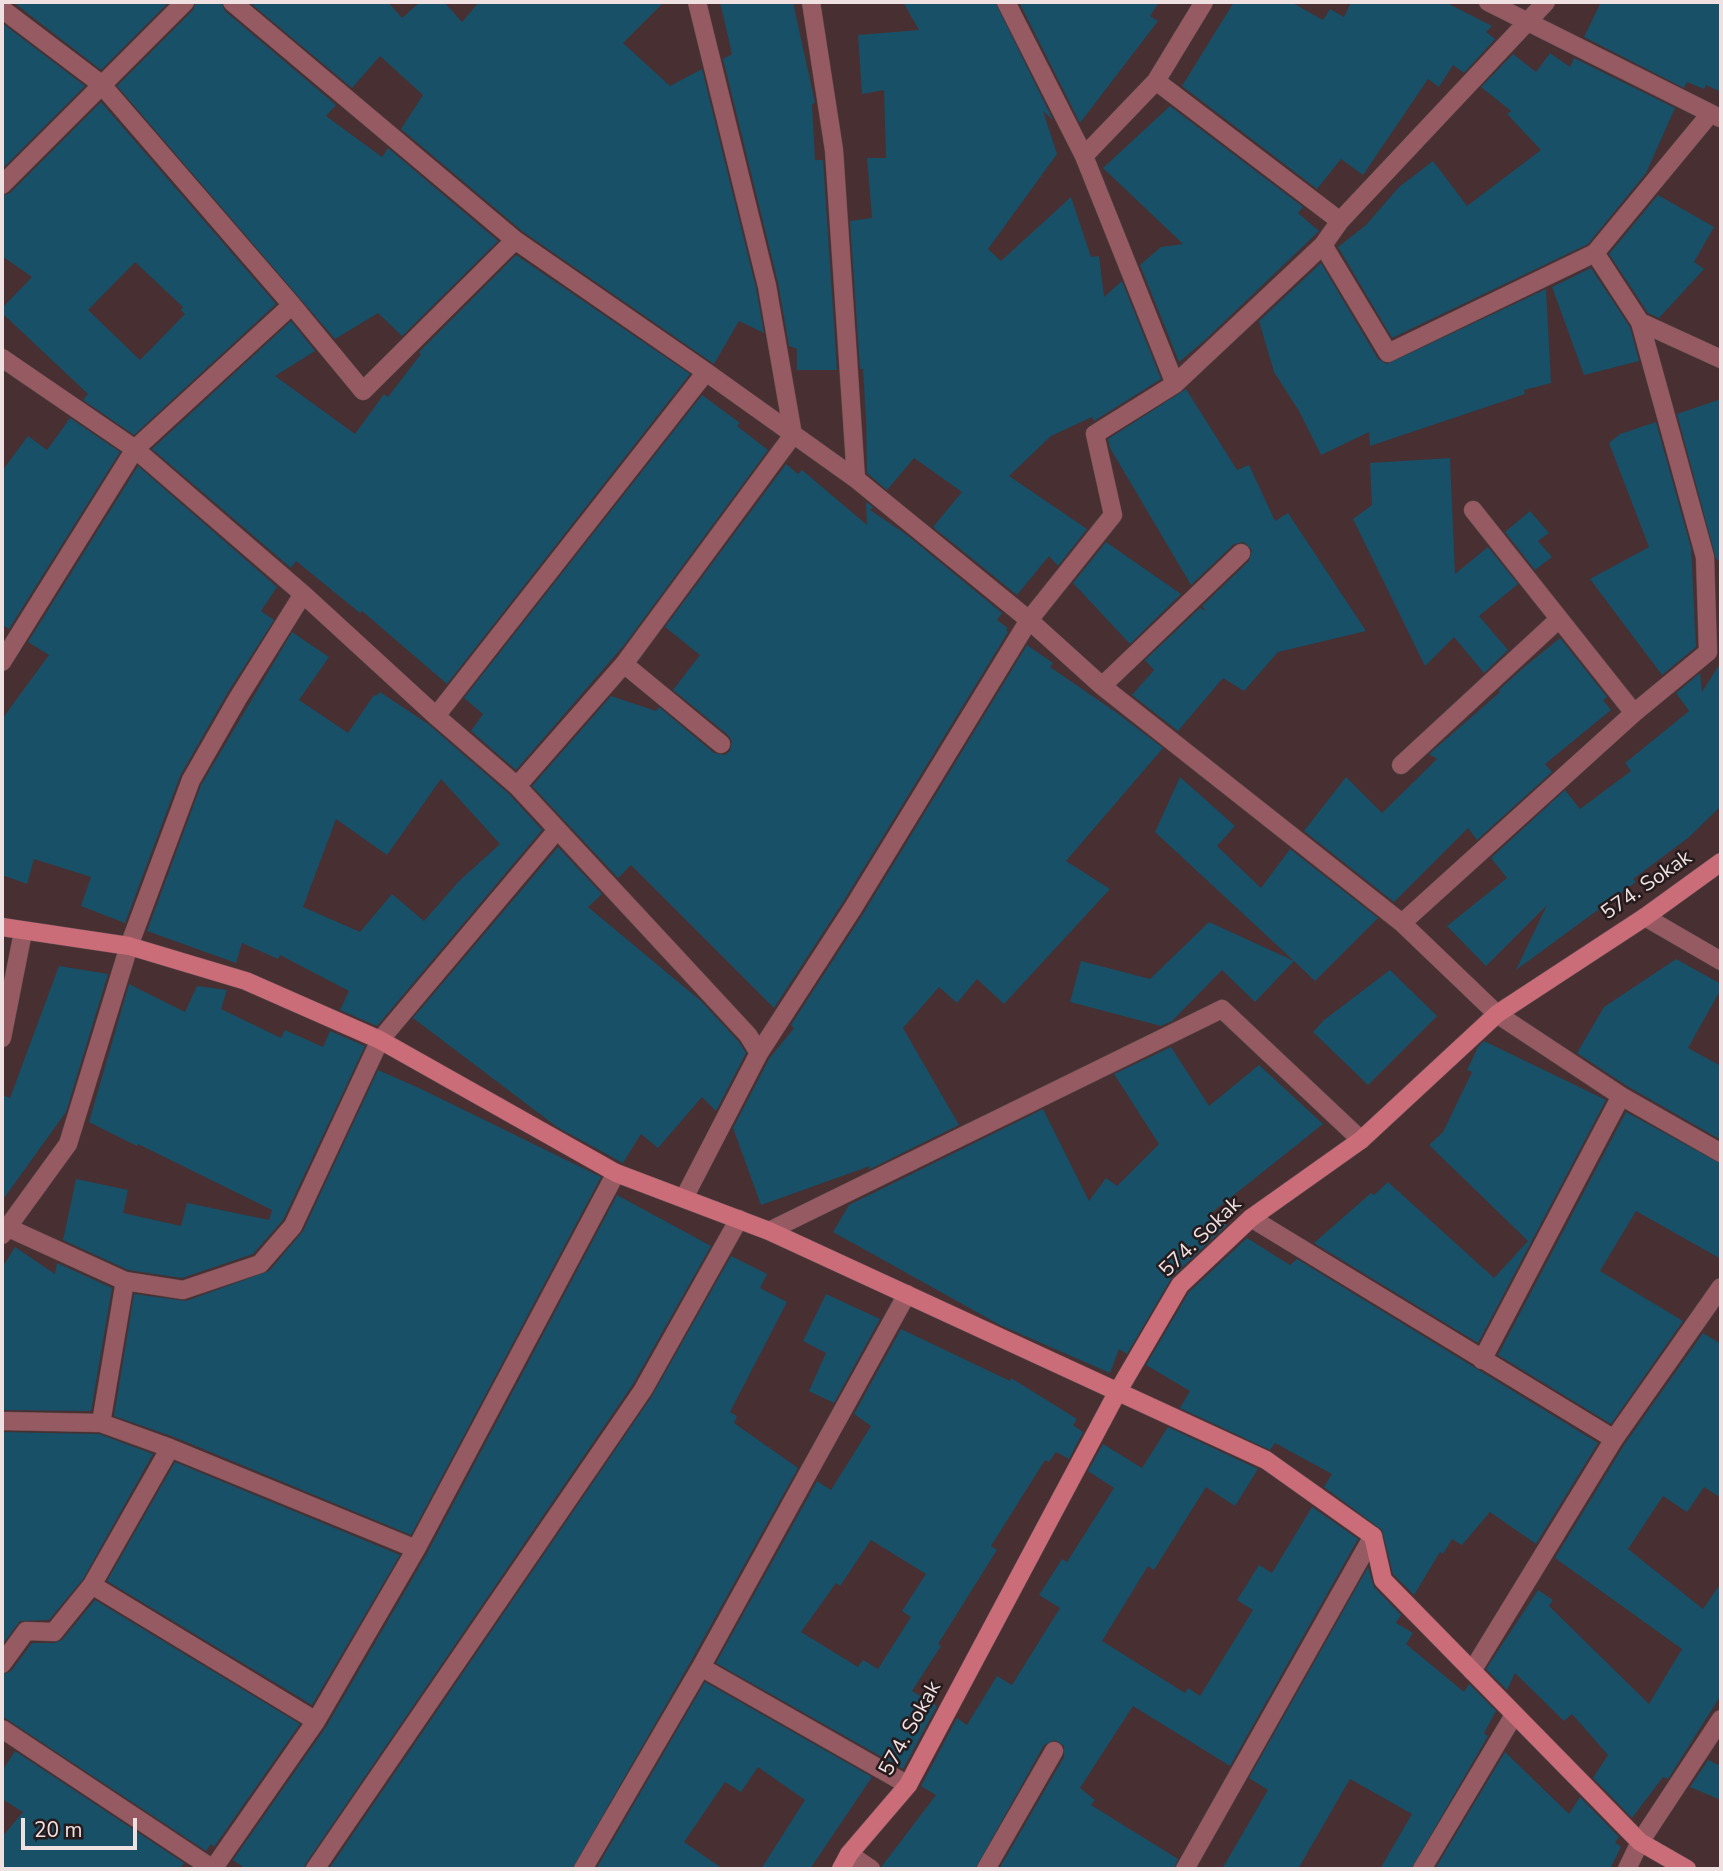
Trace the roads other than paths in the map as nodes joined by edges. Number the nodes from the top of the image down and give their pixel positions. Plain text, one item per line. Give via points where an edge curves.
1 (185, 2) edge
2 (232, 2) edge
3 (696, 2) edge
4 (811, 2) edge
5 (1006, 2) edge
6 (1204, 2) edge
7 (1488, 2) edge
8 (1546, 2) edge
9 (2, 9) edge
10 (1527, 20) junction
11 (1156, 81) junction
12 (101, 84) junction
13 (1716, 117) edge
14 (1084, 156) junction
15 (2, 185) edge
16 (1339, 221) junction
17 (515, 240) junction
18 (1323, 245) junction
19 (1595, 253) junction
20 (292, 304) junction
21 (1640, 322) junction
22 (2, 358) edge
23 (1721, 359) edge
24 (706, 372) junction
25 (1175, 384) junction
26 (793, 435) junction
27 (135, 449) junction
28 (856, 479) junction
29 (1473, 510) dead end
30 (1241, 552) dead end
31 (303, 594) junction
32 (1559, 619) junction
33 (1029, 621) junction
34 (2, 662) edge
35 (624, 664) junction
36 (1102, 687) junction
37 (1634, 713) junction
38 (436, 716) junction
39 (721, 744) dead end
40 (1401, 765) dead end
41 (517, 786) junction
42 (557, 830) junction
43 (1721, 862) edge
44 (1645, 917) junction
45 (1402, 923) junction
46 (2, 927) edge
47 (23, 932) junction
48 (129, 946) junction
49 (1721, 961) edge
50 (1497, 1014) junction
51 (2, 1038) edge
52 (380, 1040) junction
53 (760, 1053) junction
54 (1621, 1096) junction
55 (1362, 1140) junction
56 (1721, 1153) edge
57 (616, 1173) junction
58 (684, 1198) junction
59 (1251, 1218) junction
60 (739, 1219) junction
61 (3, 1229) edge
62 (769, 1231) junction
63 (125, 1281) junction
64 (1721, 1287) edge
65 (907, 1294) junction
66 (1482, 1360) junction
67 (1118, 1391) junction
68 (2, 1421) edge
69 (101, 1423) junction
70 (1614, 1439) junction
71 (170, 1448) junction
72 (1373, 1536) junction
73 (416, 1549) junction
74 (92, 1586) junction
75 (2, 1664) edge
76 (701, 1667) junction
77 (1472, 1671) junction
78 (1514, 1715) junction
79 (1721, 1719) edge
80 (316, 1721) junction
81 (2, 1729) edge
82 (1054, 1751) dead end
83 (908, 1785) junction
84 (1640, 1842) junction
85 (845, 1862) edge
86 (213, 1869) edge
87 (315, 1869) edge
88 (583, 1869) edge
89 (871, 1869) edge
90 (986, 1869) edge
91 (1185, 1869) edge
92 (1422, 1869) edge
93 (1627, 1869) edge
94 (1687, 1869) edge

1 - 12 street
2 - 17 street
3 - 26 street via 767,286
4 - 28 street via 834,149
5 - 14 street
6 - 11 street
7 - 10 street
8 - 10 street
9 - 12 street
10 - 13 street
10 - 16 street
11 - 14 street
11 - 16 street
12 - 15 street
12 - 20 street
13 - 19 street
14 - 25 street
16 - 18 street
17 - 20 street via 363,391
17 - 24 street
18 - 19 street via 1388,353
18 - 25 street
19 - 21 street
20 - 27 street
21 - 23 street
21 - 37 street via 1705,556 1708,652
22 - 27 street
24 - 26 street
24 - 38 street
25 - 33 street via 1095,434 1113,515
26 - 28 street
26 - 35 street
27 - 31 street
27 - 34 street
28 - 33 street
29 - 32 street
30 - 36 street
31 - 38 street
31 - 48 street via 191,780
32 - 37 street
32 - 40 street
33 - 36 street
33 - 53 street
35 - 39 street
35 - 41 street
36 - 45 street
37 - 45 street
38 - 41 street
41 - 42 street
42 - 52 street
42 - 53 street
43 - 44 street, 574. Sokak
44 - 49 street
44 - 50 street, 574. Sokak
45 - 50 street
46 - 47 street
47 - 48 street
47 - 51 street
48 - 52 street via 246,981
48 - 61 street via 68,1143
50 - 54 street
50 - 55 street, 574. Sokak
52 - 57 street
52 - 63 street via 292,1226 260,1264 183,1290
53 - 58 street
54 - 56 street
54 - 66 street
55 - 59 street, 574. Sokak
55 - 62 street via 1222,1009
57 - 58 street
57 - 73 street
58 - 60 street
59 - 66 street
59 - 67 street, 574. Sokak via 1180,1285
60 - 62 street
60 - 87 street via 643,1390
61 - 63 street
62 - 65 street
63 - 69 street
64 - 70 street
65 - 67 street
65 - 76 street
66 - 70 street
67 - 72 street via 1266,1460
67 - 83 street, 574. Sokak
68 - 69 street
69 - 71 street
70 - 77 street
71 - 73 street
71 - 74 street
72 - 77 street via 1383,1580
72 - 91 street
73 - 80 street
74 - 75 street via 54,1632 26,1631
74 - 80 street
76 - 83 street
76 - 88 street
77 - 78 street
78 - 84 street
78 - 92 street
79 - 84 street
80 - 86 street
81 - 86 street
82 - 90 street
83 - 85 street, 574. Sokak
84 - 93 street
84 - 94 street
85 - 89 street

